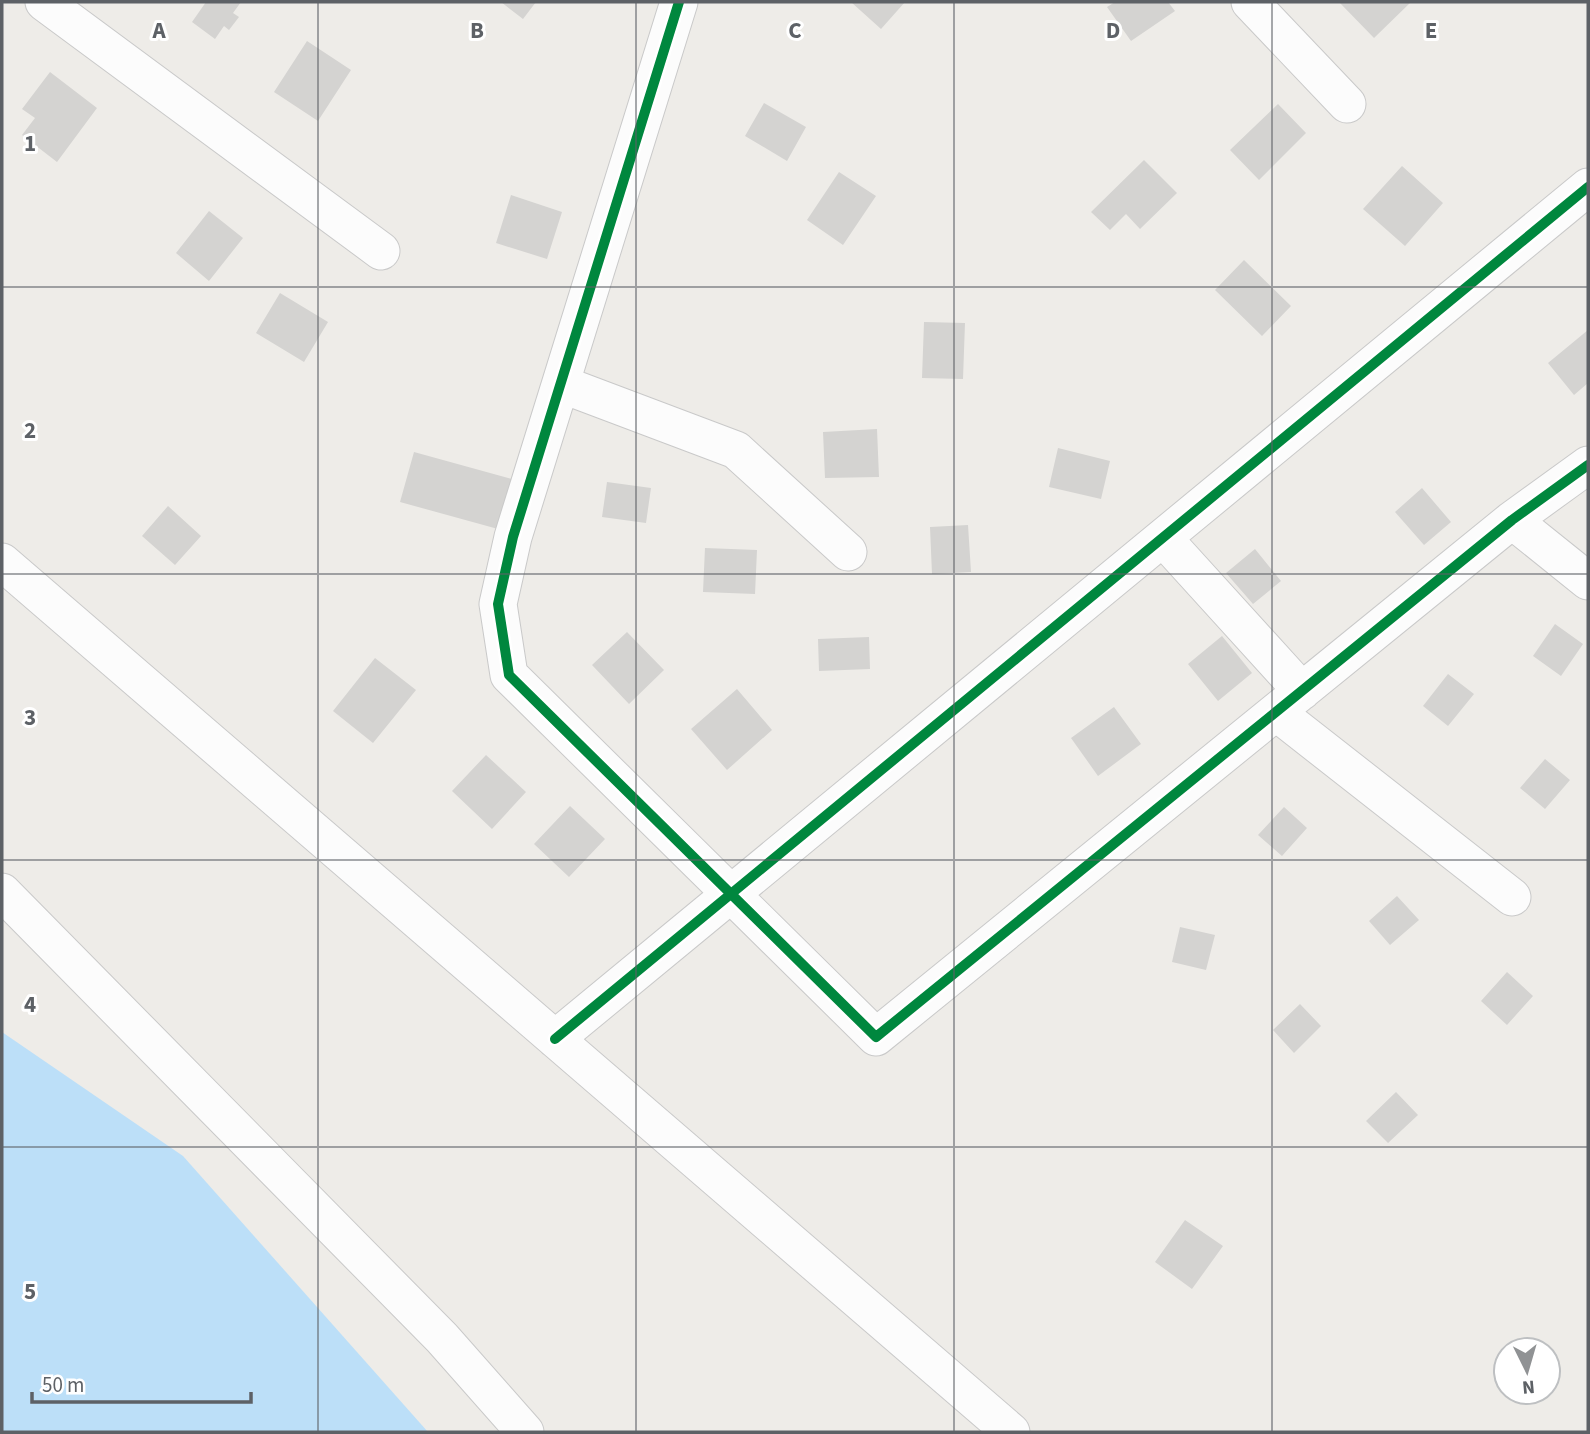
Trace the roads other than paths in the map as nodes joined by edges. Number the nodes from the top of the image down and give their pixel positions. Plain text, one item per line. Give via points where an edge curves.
1 (44, 2) edge
2 (679, 2) edge
3 (1250, 2) edge
4 (1347, 104) dead end
5 (1588, 187) edge
6 (381, 251) dead end
7 (561, 384) junction
8 (1588, 465) edge
9 (1511, 520) junction
10 (1163, 538) junction
11 (848, 552) dead end
12 (2, 562) edge
13 (1588, 582) edge
14 (1289, 701) junction
15 (2, 892) edge
16 (730, 894) junction
17 (1511, 897) dead end
18 (555, 1038) junction
19 (525, 1432) edge
20 (1011, 1432) edge

1 - 6 street
2 - 7 street
3 - 4 street
5 - 10 street
7 - 11 street via 736,450
7 - 16 street via 513,537 498,604 509,675
8 - 9 street
9 - 13 street
9 - 14 street
10 - 14 street
10 - 16 street
12 - 18 street
14 - 16 street via 876,1037
14 - 17 street
15 - 19 street via 442,1338
16 - 18 street
18 - 20 street

